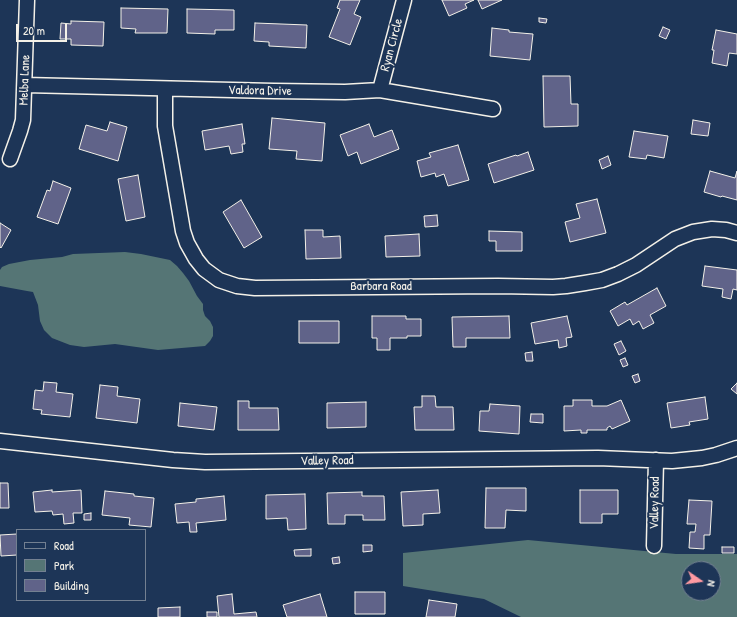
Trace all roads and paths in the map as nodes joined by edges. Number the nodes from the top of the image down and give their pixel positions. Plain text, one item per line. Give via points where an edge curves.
1 (27, 0) edge
2 (404, 0) edge
3 (25, 85) junction
4 (165, 89) junction
5 (380, 90) junction
6 (493, 109) dead end
7 (10, 159) dead end
8 (737, 233) edge
9 (0, 440) edge
10 (737, 448) edge
11 (656, 460) junction
12 (654, 546) dead end

1 - 3 street, Melba Lane
2 - 5 street, Ryan Circle
3 - 4 street, Valdora Drive
3 - 7 street, Melba Lane via 24,120
4 - 5 street, Valdora Drive via 337,92
4 - 8 street, Barbara Road via 165,126 187,243 204,269 219,280 237,286 566,286 602,280 618,274 675,239 693,232 712,229
5 - 6 street, Valdora Drive
9 - 11 street, Valley Road via 187,461 590,458
10 - 11 street, Valley Road via 702,458
11 - 12 street, Valley Road

